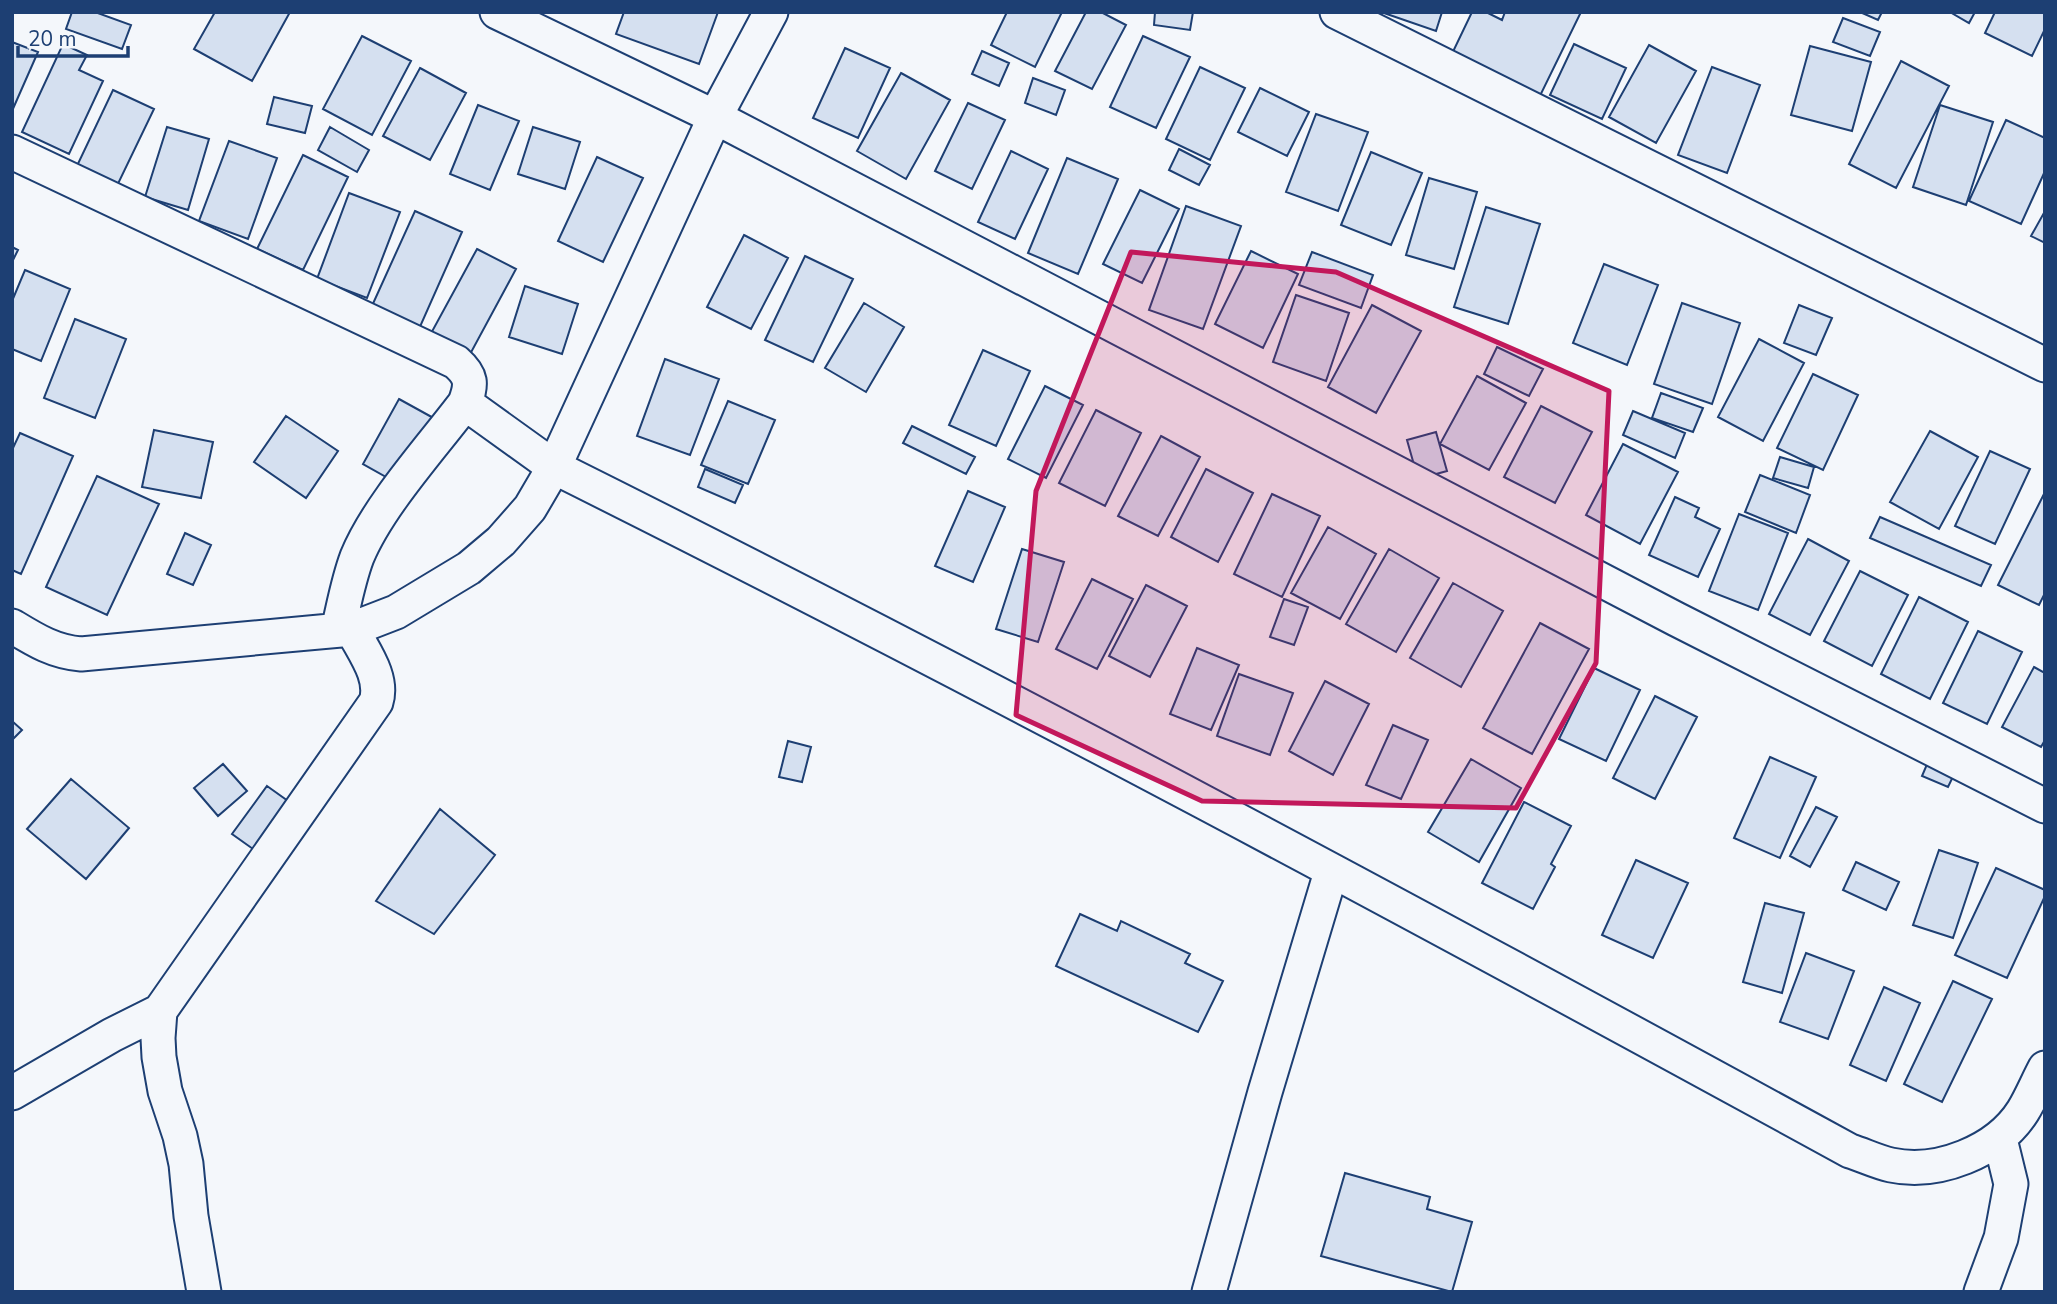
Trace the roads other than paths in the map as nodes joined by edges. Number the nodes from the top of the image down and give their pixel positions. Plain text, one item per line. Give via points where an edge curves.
1 (498, 12) edge
2 (771, 12) edge
3 (1337, 12) edge
4 (715, 117) junction
5 (12, 152) edge
6 (2045, 365) edge
7 (465, 403) junction
8 (554, 467) junction
9 (12, 626) edge
10 (345, 629) junction
11 (2045, 806) edge
12 (1331, 872) junction
13 (160, 1011) junction
14 (2045, 1069) edge
15 (12, 1093) edge
16 (2000, 1139) junction
17 (204, 1292) edge
18 (1209, 1292) edge
19 (1982, 1292) edge

1 - 4 street
2 - 4 street
3 - 6 street
4 - 8 street
4 - 11 street via 1676,619
5 - 7 street via 456,362 466,371 470,387
7 - 8 street
7 - 10 street via 370,530 348,585
8 - 10 street via 530,508 469,568 396,612
8 - 12 street via 837,610
9 - 10 street via 45,646 81,654
10 - 13 street via 376,677 376,702
12 - 16 street via 1850,1151 1892,1165 1932,1166 1965,1157
12 - 18 street
13 - 15 street
13 - 17 street via 158,1038 165,1091 186,1164
14 - 16 street via 2022,1113
16 - 19 street via 2011,1184 2001,1238

